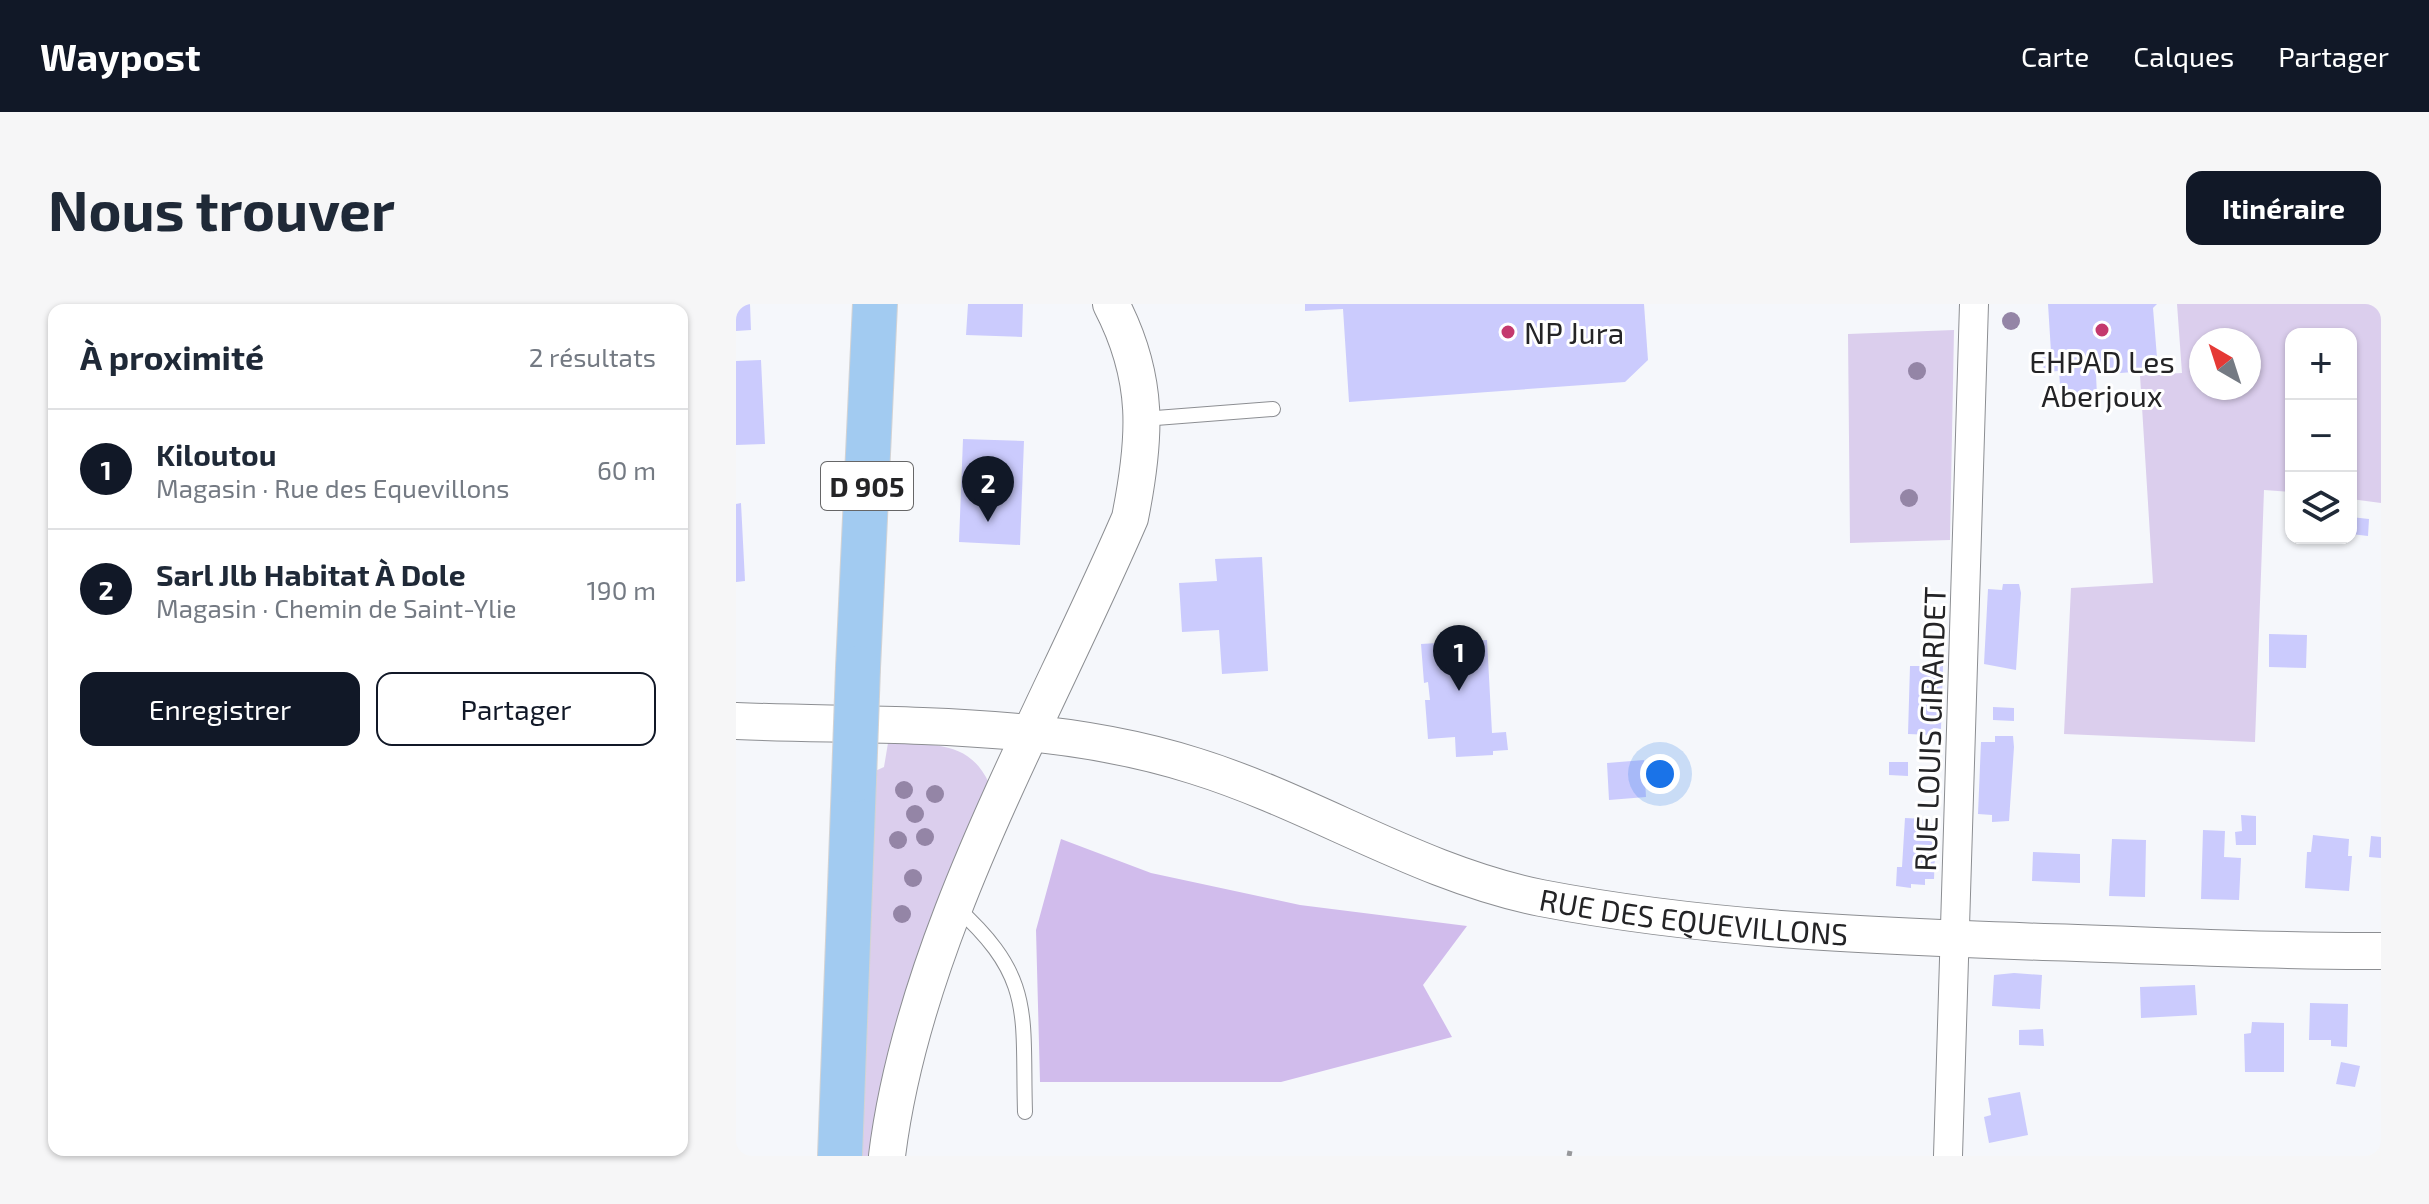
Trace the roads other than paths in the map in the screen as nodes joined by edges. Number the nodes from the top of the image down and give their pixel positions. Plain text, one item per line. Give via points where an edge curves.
1 (875, 304) edge
2 (1111, 304) edge
3 (1974, 304) edge
4 (1273, 409) dead end
5 (1143, 419) junction
6 (736, 721) edge
7 (1034, 732) junction
8 (852, 833) junction
9 (956, 907) junction
10 (1957, 939) junction
11 (2381, 951) edge
12 (1025, 1112) dead end
13 (813, 1156) edge
14 (840, 1156) edge
15 (887, 1156) edge
16 (1948, 1156) edge

1 - 8 main road, D 905, bridge
2 - 5 street via 1131,349
3 - 10 street, RUE LOUIS GIRARDET
4 - 5 lane
5 - 7 street via 1142,461 1130,518
6 - 7 street, RUE DES EQUEVILLONS
7 - 9 street
7 - 10 street, RUE DES EQUEVILLONS via 1103,742 1192,765 1429,865 1539,897 1712,923
8 - 13 main road via 837,857
8 - 14 main road, D 905
9 - 12 lane via 990,937 1011,969 1022,1005
9 - 15 street via 918,1010
10 - 11 street, RUE DES EQUEVILLONS
10 - 16 street, RUE LOUIS GIRARDET

